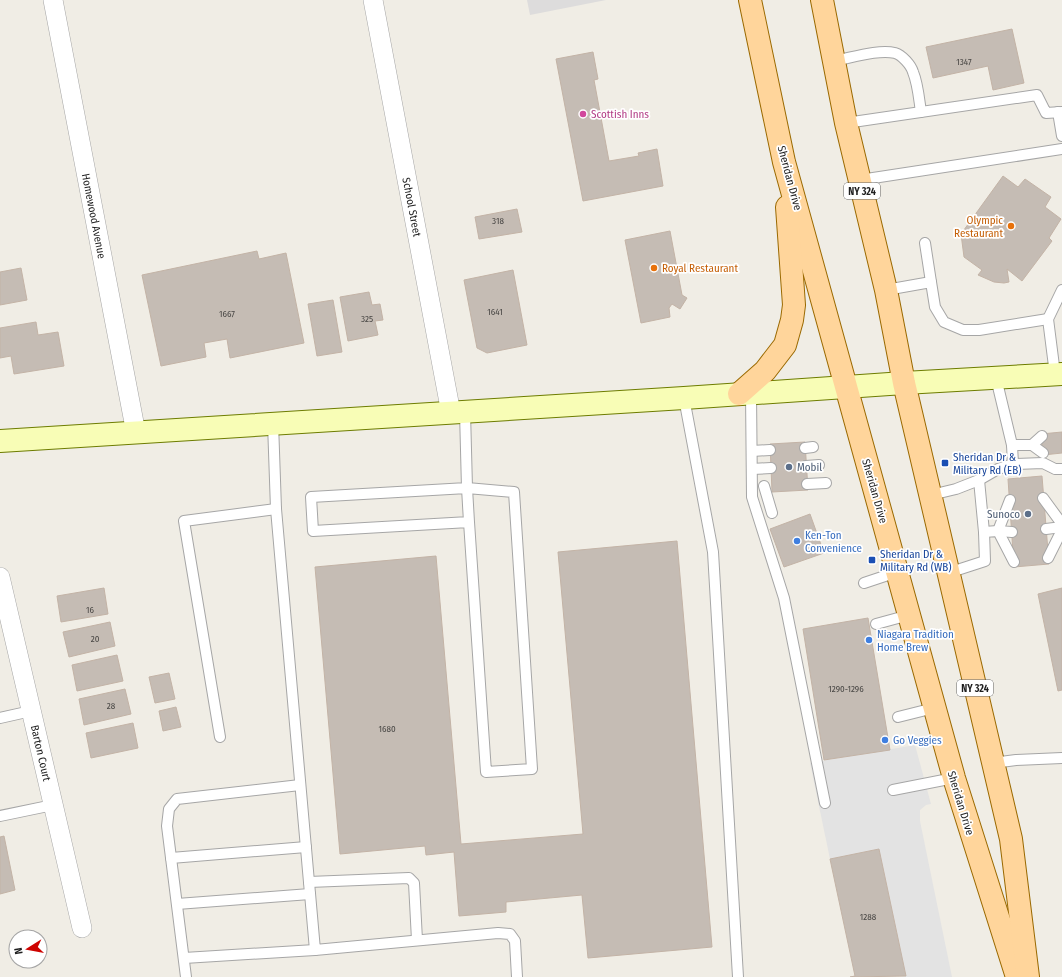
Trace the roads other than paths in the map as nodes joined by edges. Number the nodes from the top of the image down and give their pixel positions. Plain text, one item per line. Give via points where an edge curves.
1 (53, 0) edge
2 (373, 0) edge
3 (750, 0) edge
4 (822, 0) edge
5 (833, 61) junction
6 (921, 112) junction
7 (1060, 112) edge
8 (846, 123) junction
9 (1062, 136) edge
10 (1062, 149) edge
11 (784, 162) junction
12 (860, 180) junction
13 (925, 243) dead end
14 (931, 282) junction
15 (886, 290) junction
16 (1062, 290) edge
17 (1048, 319) junction
18 (1058, 374) edge
19 (996, 378) junction
20 (904, 383) junction
21 (847, 386) junction
22 (745, 394) junction
23 (684, 398) junction
24 (458, 413) junction
25 (273, 423) junction
26 (136, 433) junction
27 (1042, 436) dead end
28 (0, 441) edge
29 (1012, 445) junction
30 (1032, 445) junction
31 (770, 450) dead end
32 (752, 451) junction
33 (1043, 453) dead end
34 (1012, 464) junction
35 (820, 465) dead end
36 (806, 466) dead end
37 (771, 468) dead end
38 (752, 469) junction
39 (1062, 469) edge
40 (979, 480) junction
41 (826, 483) dead end
42 (807, 484) dead end
43 (752, 487) junction
44 (466, 488) junction
45 (931, 495) junction
46 (1043, 498) dead end
47 (1010, 500) dead end
48 (276, 510) junction
49 (772, 513) dead end
50 (469, 522) junction
51 (1062, 526) edge
52 (1046, 528) dead end
53 (1062, 530) edge
54 (998, 531) junction
55 (984, 532) junction
56 (1012, 532) dead end
57 (1048, 558) dead end
58 (1014, 562) dead end
59 (897, 572) junction
60 (948, 573) junction
61 (0, 577) edge
62 (864, 583) dead end
63 (909, 615) junction
64 (876, 624) dead end
65 (934, 708) junction
66 (31, 711) junction
67 (898, 717) dead end
68 (0, 718) edge
69 (220, 737) dead end
70 (1062, 758) edge
71 (993, 763) junction
72 (954, 778) junction
73 (300, 785) junction
74 (893, 790) dead end
75 (825, 803) dead end
76 (53, 805) junction
77 (0, 816) edge
78 (306, 847) junction
79 (170, 858) junction
80 (309, 882) junction
81 (310, 894) junction
82 (177, 904) junction
83 (82, 928) dead end
84 (417, 940) junction
85 (315, 950) junction
86 (184, 958) junction
87 (186, 977) edge
88 (517, 977) edge
89 (738, 977) edge
90 (1017, 977) edge
91 (1028, 977) edge

1 - 26 street, Homewood Avenue
2 - 24 street, School Street
3 - 11 main road, Sheridan Drive
4 - 5 main road, NY 324
5 - 6 lane via 886,52 896,53 914,73
5 - 8 main road, NY 324
6 - 7 lane via 1037,95 1046,113
6 - 8 lane
7 - 9 lane
8 - 12 main road, NY 324
10 - 12 lane
11 - 21 main road, Sheridan Drive
11 - 22 main road via 794,305 792,320 785,345
12 - 15 main road, NY 324
13 - 14 lane
14 - 15 lane
14 - 17 lane via 935,307 944,322 963,330 979,330
15 - 20 main road, NY 324
16 - 17 lane
17 - 18 lane
18 - 19 main road
19 - 20 main road
19 - 29 lane
20 - 21 main road
20 - 45 main road, NY 324
21 - 22 main road
21 - 59 main road, Sheridan Drive
22 - 23 main road
22 - 32 lane
23 - 24 main road
23 - 89 lane via 713,552
24 - 25 main road
24 - 44 lane
25 - 26 main road
25 - 48 lane
26 - 28 main road
27 - 30 lane
29 - 30 lane
29 - 34 lane
30 - 33 lane
31 - 32 lane
32 - 38 lane
34 - 39 lane via 1042,463 1055,469
34 - 40 lane
35 - 36 lane
37 - 38 lane
38 - 43 lane
40 - 45 lane
40 - 55 lane
41 - 42 lane
43 - 49 lane via 768,486
43 - 75 lane via 752,497 784,598
44 - 50 lane
44 - 50 lane via 311,497 313,531
44 - 50 lane via 514,492 532,769 486,772
45 - 60 main road, NY 324
46 - 51 lane
47 - 54 lane
48 - 69 lane via 184,521
48 - 73 lane
51 - 52 lane
53 - 57 lane
54 - 55 lane
54 - 56 lane
54 - 58 lane
55 - 60 lane via 985,561
59 - 62 lane
59 - 63 main road, Sheridan Drive
60 - 71 main road, NY 324
61 - 66 street, Barton Court
63 - 64 lane
63 - 65 main road, Sheridan Drive
65 - 67 lane
65 - 72 main road, Sheridan Drive
66 - 68 lane
66 - 76 street, Barton Court
70 - 71 lane
71 - 91 main road, NY 324 via 1011,839
72 - 74 lane
72 - 90 main road, Sheridan Drive
73 - 78 lane
73 - 79 lane via 177,800 169,809 166,826
76 - 77 lane
76 - 83 street, Barton Court
78 - 79 lane
78 - 80 lane
79 - 82 lane
80 - 81 lane
80 - 84 lane via 409,878 414,883
81 - 82 lane
81 - 85 lane
82 - 86 lane
84 - 85 lane
84 - 88 lane via 510,934 515,941
85 - 86 lane
86 - 87 lane

